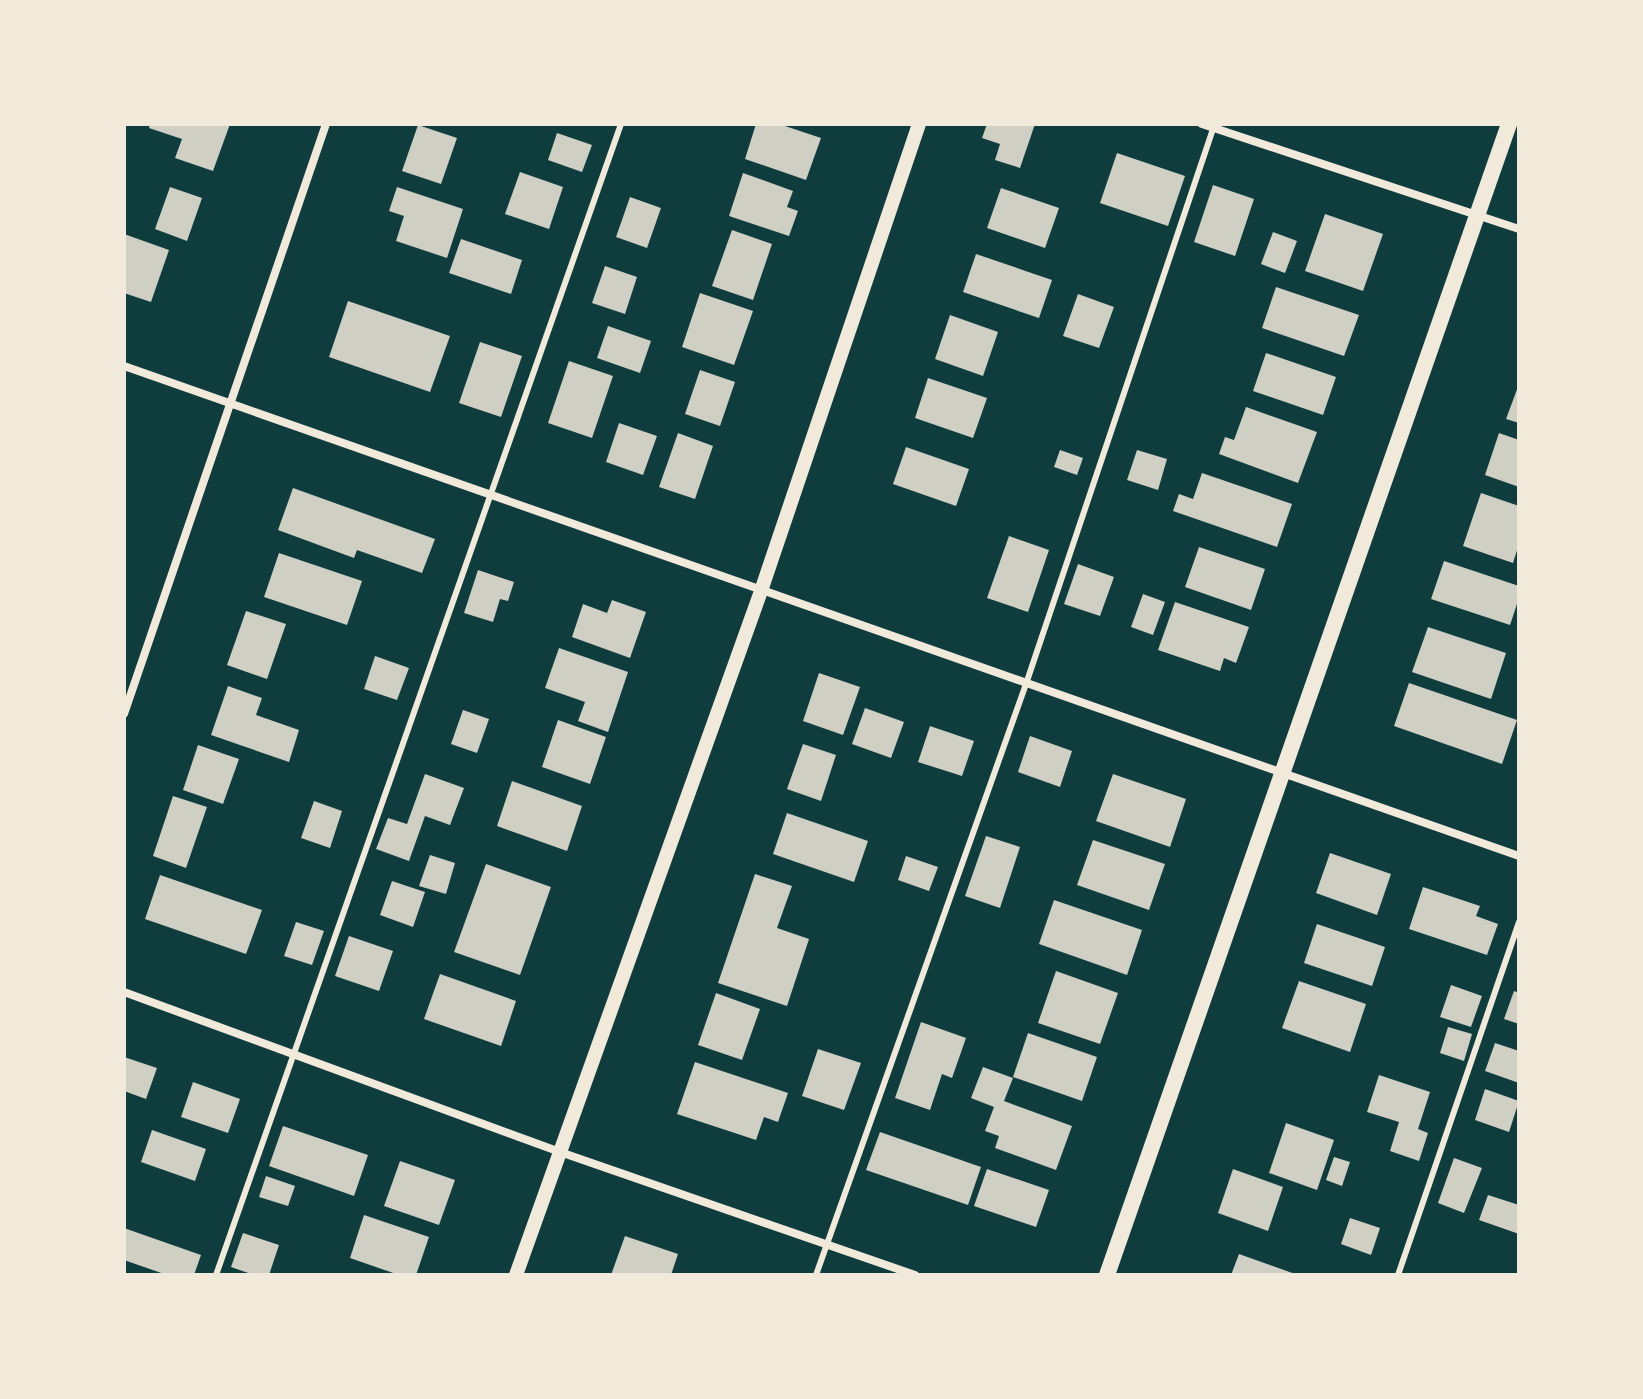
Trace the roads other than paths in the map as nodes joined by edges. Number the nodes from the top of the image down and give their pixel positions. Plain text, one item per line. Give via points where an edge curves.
1 (326, 124) edge
2 (621, 124) edge
3 (919, 124) edge
4 (1202, 124) edge
5 (1509, 124) edge
6 (1214, 126) edge
7 (1477, 214) junction
8 (1519, 229) edge
9 (124, 366) edge
10 (233, 405) junction
11 (490, 495) junction
12 (761, 591) junction
13 (1026, 684) junction
14 (124, 714) edge
15 (1283, 775) junction
16 (1519, 856) edge
17 (1519, 922) edge
18 (124, 992) edge
19 (294, 1054) junction
20 (560, 1152) junction
21 (827, 1245) junction
22 (216, 1275) edge
23 (516, 1275) edge
24 (816, 1275) edge
25 (915, 1275) edge
26 (1107, 1275) edge
27 (1398, 1275) edge

1 - 10 street
2 - 11 lane
3 - 12 street
4 - 6 street
5 - 7 main road
6 - 7 street
6 - 13 lane
7 - 8 street
7 - 15 main road
9 - 10 street
10 - 11 street
10 - 14 street
11 - 12 street
11 - 19 lane
12 - 13 street
12 - 20 street
13 - 15 street
13 - 21 lane
15 - 16 street
15 - 26 main road
17 - 27 lane
18 - 19 street
19 - 20 street
19 - 22 lane
20 - 21 street
20 - 23 street
21 - 24 lane
21 - 25 street

